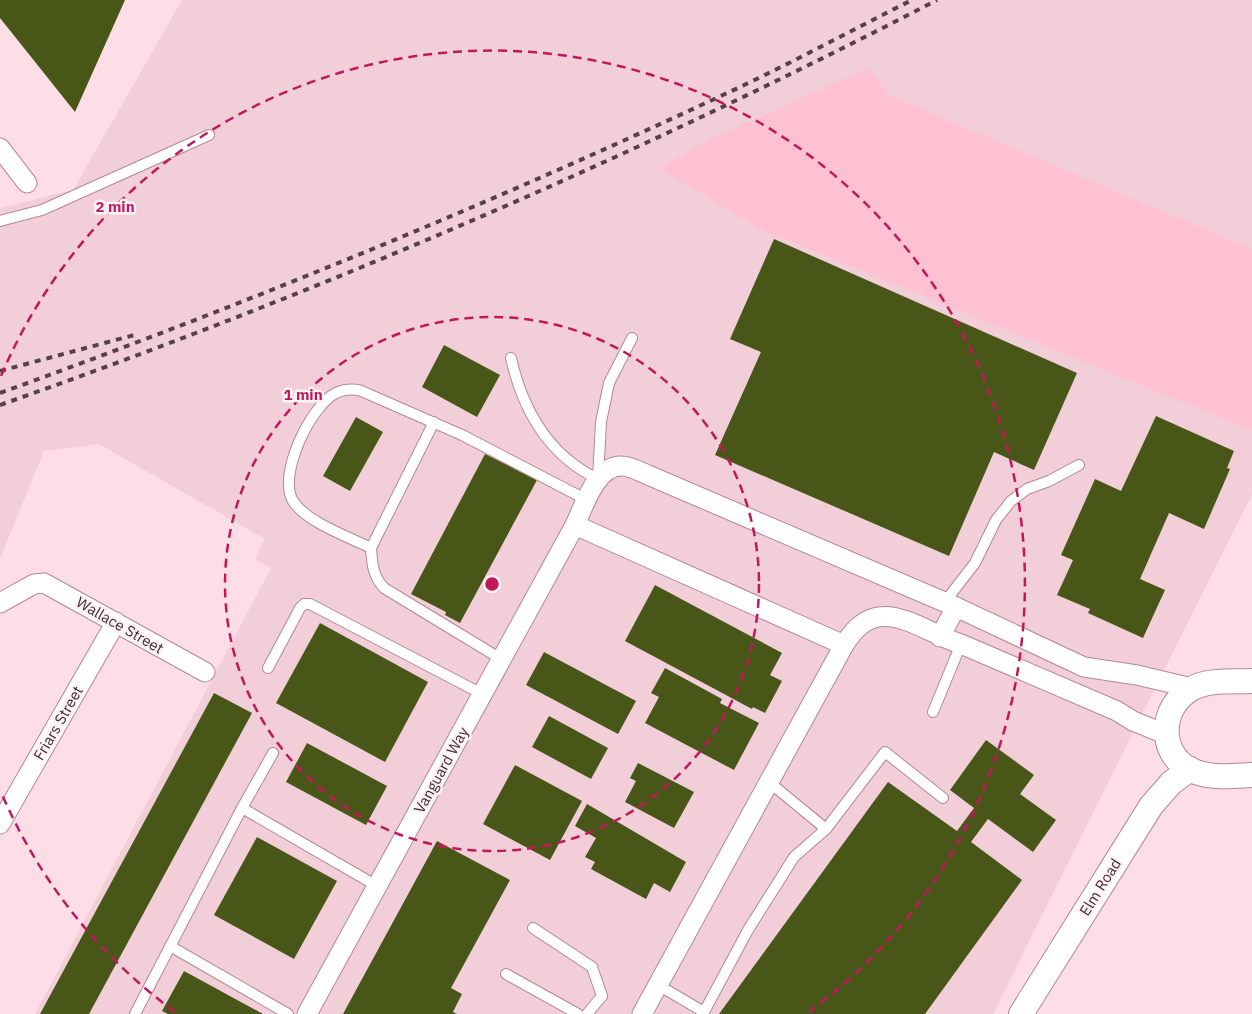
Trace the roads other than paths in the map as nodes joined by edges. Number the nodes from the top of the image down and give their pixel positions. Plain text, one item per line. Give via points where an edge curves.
1 (209, 135) dead end
2 (0, 148) edge
3 (28, 183) dead end
4 (0, 221) edge
5 (632, 338) dead end
6 (511, 358) dead end
7 (434, 422) junction
8 (1079, 465) dead end
9 (598, 479) junction
10 (587, 500) junction
11 (575, 526) junction
12 (371, 548) junction
13 (0, 603) edge
14 (950, 605) junction
15 (116, 622) junction
16 (940, 637) junction
17 (961, 644) junction
18 (844, 645) junction
19 (501, 659) junction
20 (268, 668) dead end
21 (205, 672) dead end
22 (1252, 680) edge
23 (1192, 688) junction
24 (482, 694) junction
25 (933, 712) dead end
26 (1165, 734) junction
27 (273, 753) dead end
28 (1190, 769) junction
29 (1252, 775) edge
30 (770, 782) junction
31 (944, 798) dead end
32 (242, 808) junction
33 (0, 824) edge
34 (826, 829) junction
35 (377, 886) junction
36 (533, 928) dead end
37 (170, 946) junction
38 (506, 974) dead end
39 (658, 985) junction
40 (135, 1014) edge
41 (288, 1014) edge
42 (307, 1014) edge
43 (578, 1014) edge
44 (587, 1014) edge
45 (642, 1014) edge
46 (1021, 1014) edge

1 - 4 lane via 42,210
2 - 3 street
5 - 9 lane via 610,383 601,422
6 - 9 lane via 524,402 541,432 568,459
7 - 10 lane
7 - 12 lane
7 - 12 lane via 359,390 348,389 335,393 308,424 288,475 288,490 297,507 306,515
8 - 14 lane via 1027,489 1011,502 996,520
9 - 10 street, Vanguard Way
9 - 14 street via 610,468 623,466
10 - 11 street, Vanguard Way
11 - 18 street via 752,601
11 - 19 street, Vanguard Way
12 - 19 lane via 376,579 384,588
13 - 15 street, Wallace Street via 34,584 44,584
14 - 16 street
14 - 23 street via 1084,667
15 - 21 street, Wallace Street
15 - 33 street, Friars Street
16 - 17 street
16 - 18 street via 902,618 877,616 853,629
17 - 25 lane
17 - 26 street
18 - 30 street
19 - 24 street, Vanguard Way
20 - 24 lane via 300,608 310,604
22 - 23 street via 1209,683
23 - 26 street via 1172,709
24 - 35 street, Vanguard Way
26 - 28 street via 1170,750
27 - 32 lane
28 - 29 street via 1207,775
28 - 46 street, Elm Road via 1171,783 1151,806
30 - 34 lane
30 - 39 street
31 - 34 lane via 885,752
32 - 35 lane
32 - 37 lane
34 - 39 lane via 794,857 748,930 704,1012
35 - 42 street, Vanguard Way
36 - 44 lane via 592,967 602,996
37 - 40 lane
37 - 41 lane
38 - 43 lane
39 - 45 street

